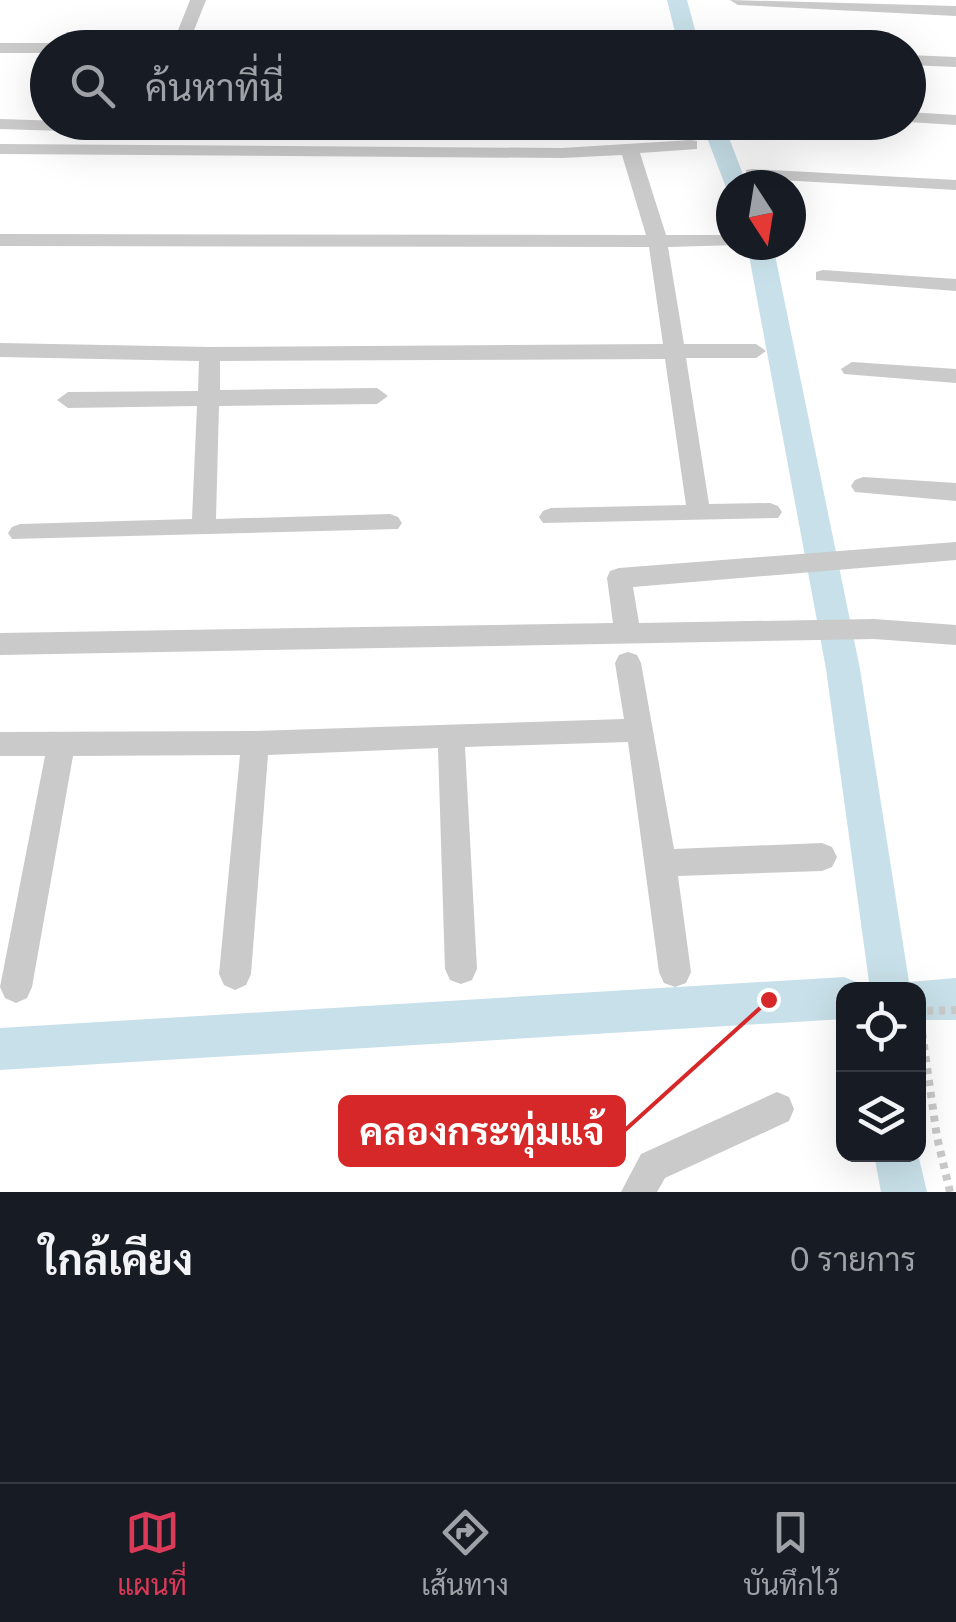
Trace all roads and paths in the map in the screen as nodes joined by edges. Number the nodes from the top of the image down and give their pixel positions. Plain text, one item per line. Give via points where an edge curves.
1 (198, 0) edge
2 (738, 0) edge
3 (746, 0) edge
4 (956, 11) edge
5 (186, 30) edge
6 (0, 48) edge
7 (30, 48) edge
8 (926, 61) edge
9 (956, 62) edge
10 (926, 118) edge
11 (956, 120) edge
12 (0, 124) edge
13 (30, 124) edge
14 (692, 145) dead end
15 (0, 149) edge
16 (630, 150) junction
17 (806, 177) edge
18 (956, 185) edge
19 (0, 240) edge
20 (716, 241) edge
21 (658, 242) junction
22 (823, 276) dead end
23 (956, 285) edge
24 (673, 348) junction
25 (0, 350) edge
26 (756, 351) dead end
27 (210, 354) junction
28 (852, 369) dead end
29 (956, 376) edge
30 (377, 396) dead end
31 (208, 399) junction
32 (68, 400) dead end
33 (864, 486) dead end
34 (956, 492) edge
35 (770, 512) dead end
36 (699, 514) junction
37 (551, 517) dead end
38 (390, 523) dead end
39 (204, 528) junction
40 (20, 533) dead end
41 (956, 552) edge
42 (956, 636) edge
43 (0, 644) edge
44 (628, 649) junction
45 (642, 730) junction
46 (451, 736) junction
47 (255, 743) junction
48 (0, 744) edge
49 (61, 744) junction
50 (822, 858) dead end
51 (662, 862) junction
52 (461, 969) dead end
53 (675, 972) dead end
54 (235, 974) dead end
55 (16, 987) dead end
56 (956, 1010) edge
57 (777, 1109) dead end
58 (638, 1192) edge
59 (950, 1192) edge

1 - 5 street
2 - 3 street
3 - 4 street
6 - 7 street
8 - 9 street
10 - 11 street
12 - 13 street
14 - 16 street
15 - 16 street
16 - 21 street
17 - 18 street
19 - 21 street
20 - 21 street
21 - 24 street
22 - 23 street
24 - 26 street
24 - 27 street
24 - 36 street
25 - 27 street
27 - 31 street
28 - 29 street
30 - 31 street
31 - 32 street
31 - 39 street
33 - 34 street
35 - 36 street
36 - 37 street
38 - 39 street
39 - 40 street
41 - 44 street via 619,578
42 - 44 street via 874,629 767,632
43 - 44 street
44 - 45 street
45 - 46 street
45 - 51 street
46 - 47 street
46 - 52 street
47 - 49 street
47 - 54 street
48 - 49 street
49 - 55 street
50 - 51 street
51 - 53 street
56 - 59 path via 918,1011
57 - 58 street via 653,1166

